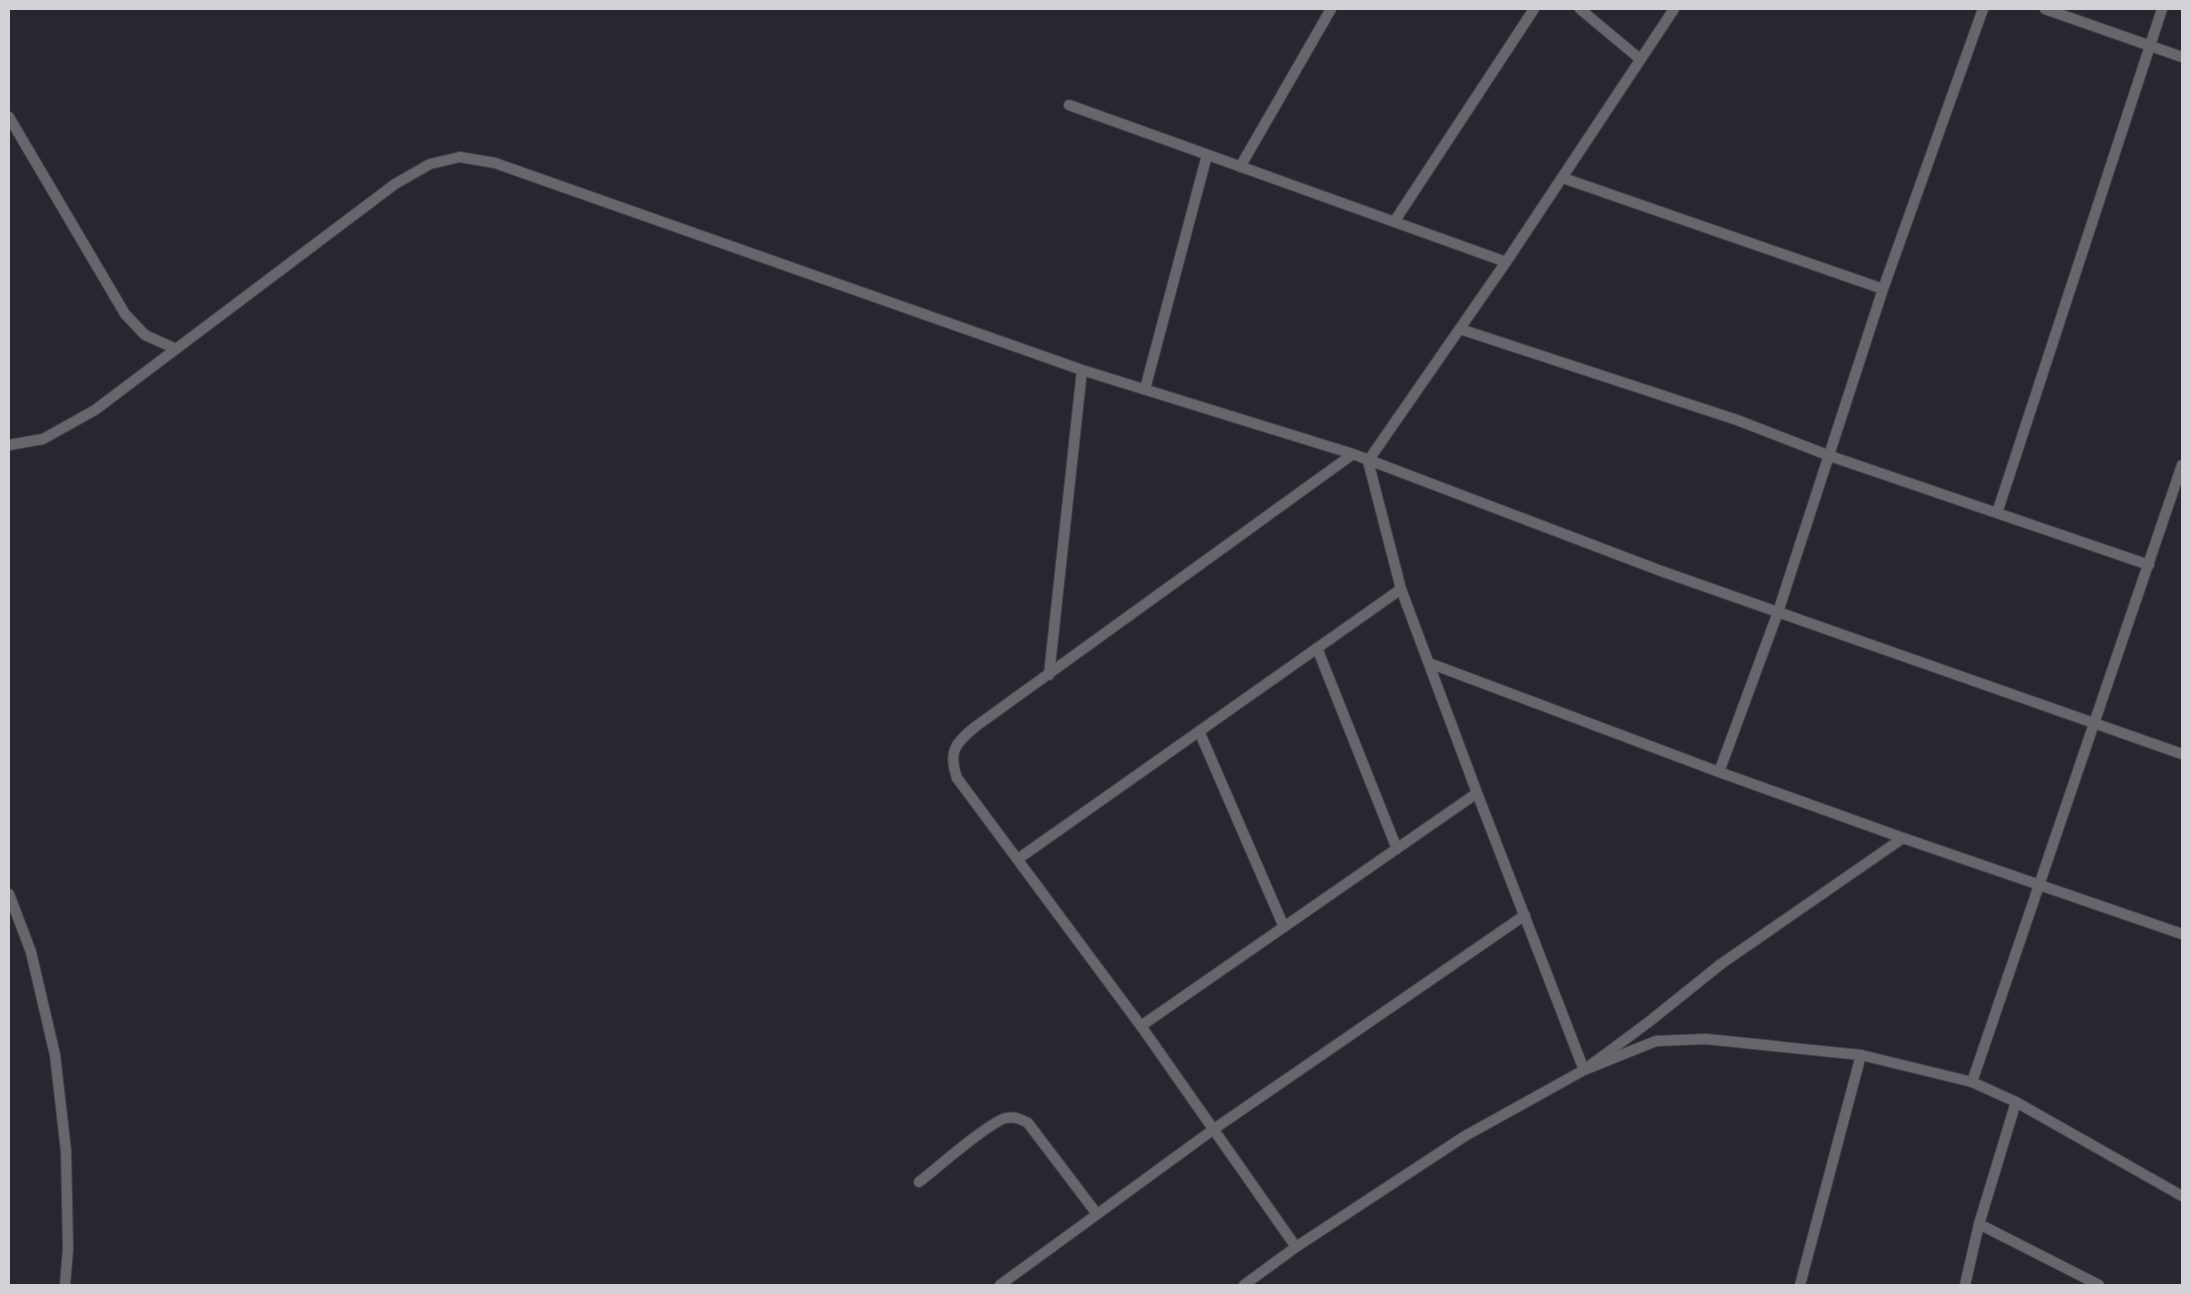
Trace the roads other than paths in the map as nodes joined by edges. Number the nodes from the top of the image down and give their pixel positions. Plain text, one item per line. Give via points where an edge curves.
1 (1331, 9) edge
2 (1534, 9) edge
3 (1580, 9) edge
4 (1674, 9) edge
5 (1983, 9) edge
6 (2045, 9) edge
7 (2162, 9) edge
8 (2150, 45) junction
9 (2182, 57) edge
10 (1640, 59) junction
11 (1069, 105) dead end
12 (9, 117) edge
13 (1207, 155) junction
14 (1240, 167) junction
15 (1563, 178) junction
16 (1394, 222) junction
17 (1506, 262) junction
18 (1883, 289) junction
19 (1460, 329) junction
20 (176, 349) junction
21 (1082, 370) junction
22 (1145, 389) junction
23 (9, 445) edge
24 (1353, 454) junction
25 (1830, 456) junction
26 (1368, 461) junction
27 (2182, 464) edge
28 (1997, 513) junction
29 (2149, 565) junction
30 (1401, 589) junction
31 (1778, 612) junction
32 (1317, 648) junction
33 (1428, 663) junction
34 (1049, 675) junction
35 (2096, 723) junction
36 (1199, 731) junction
37 (2182, 754) edge
38 (1719, 772) junction
39 (1477, 793) junction
40 (1903, 838) junction
41 (1397, 849) junction
42 (1018, 859) junction
43 (2040, 886) junction
44 (9, 894) edge
45 (1525, 915) junction
46 (1284, 927) junction
47 (2182, 934) edge
48 (1141, 1026) junction
49 (1861, 1055) junction
50 (1584, 1070) junction
51 (1972, 1082) junction
52 (2016, 1102) junction
53 (1214, 1129) junction
54 (919, 1182) dead end
55 (2182, 1196) edge
56 (1097, 1214) junction
57 (1979, 1224) junction
58 (1296, 1247) junction
59 (65, 1285) edge
60 (1000, 1285) edge
61 (1244, 1285) edge
62 (1800, 1285) edge
63 (1965, 1285) edge
64 (2099, 1285) edge

1 - 14 street
2 - 16 street
3 - 10 street
4 - 10 street
5 - 18 street
6 - 8 street
7 - 8 street
8 - 9 street
8 - 28 street
10 - 15 street
11 - 13 street
12 - 20 street via 125,314 144,335
13 - 14 street
13 - 22 street
14 - 16 street
15 - 17 street
15 - 18 street
16 - 17 street
17 - 19 street
18 - 25 street
19 - 25 street via 1737,420
19 - 26 street
20 - 21 street via 395,184 430,164 460,157 494,163
20 - 23 street via 95,410 43,439
21 - 22 street
21 - 34 street
22 - 24 street
24 - 26 street
24 - 34 street
25 - 28 street
25 - 31 street
26 - 30 street
26 - 31 street
27 - 29 street
28 - 29 street
29 - 35 street
30 - 32 street
30 - 33 street
31 - 35 street
31 - 38 street
32 - 36 street
32 - 41 street
33 - 38 street
33 - 39 street
34 - 42 street via 961,738 954,750 952,764 957,778
35 - 37 street
35 - 43 street
36 - 42 street
36 - 46 street
38 - 40 street
39 - 41 street
39 - 45 street
40 - 43 street
40 - 50 street via 1721,964
41 - 46 street
42 - 48 street
43 - 47 street
43 - 51 street
44 - 59 street via 30,952 55,1055 66,1151 68,1249
45 - 50 street
45 - 53 street
46 - 48 street
48 - 53 street
49 - 50 street via 1706,1039 1656,1041
49 - 51 street
49 - 62 street
50 - 58 street via 1464,1136
51 - 52 street
52 - 55 street
52 - 57 street
53 - 56 street
53 - 58 street
54 - 56 street via 991,1126 1005,1118 1016,1117 1028,1124
56 - 60 street
57 - 63 street
57 - 64 street
58 - 61 street

